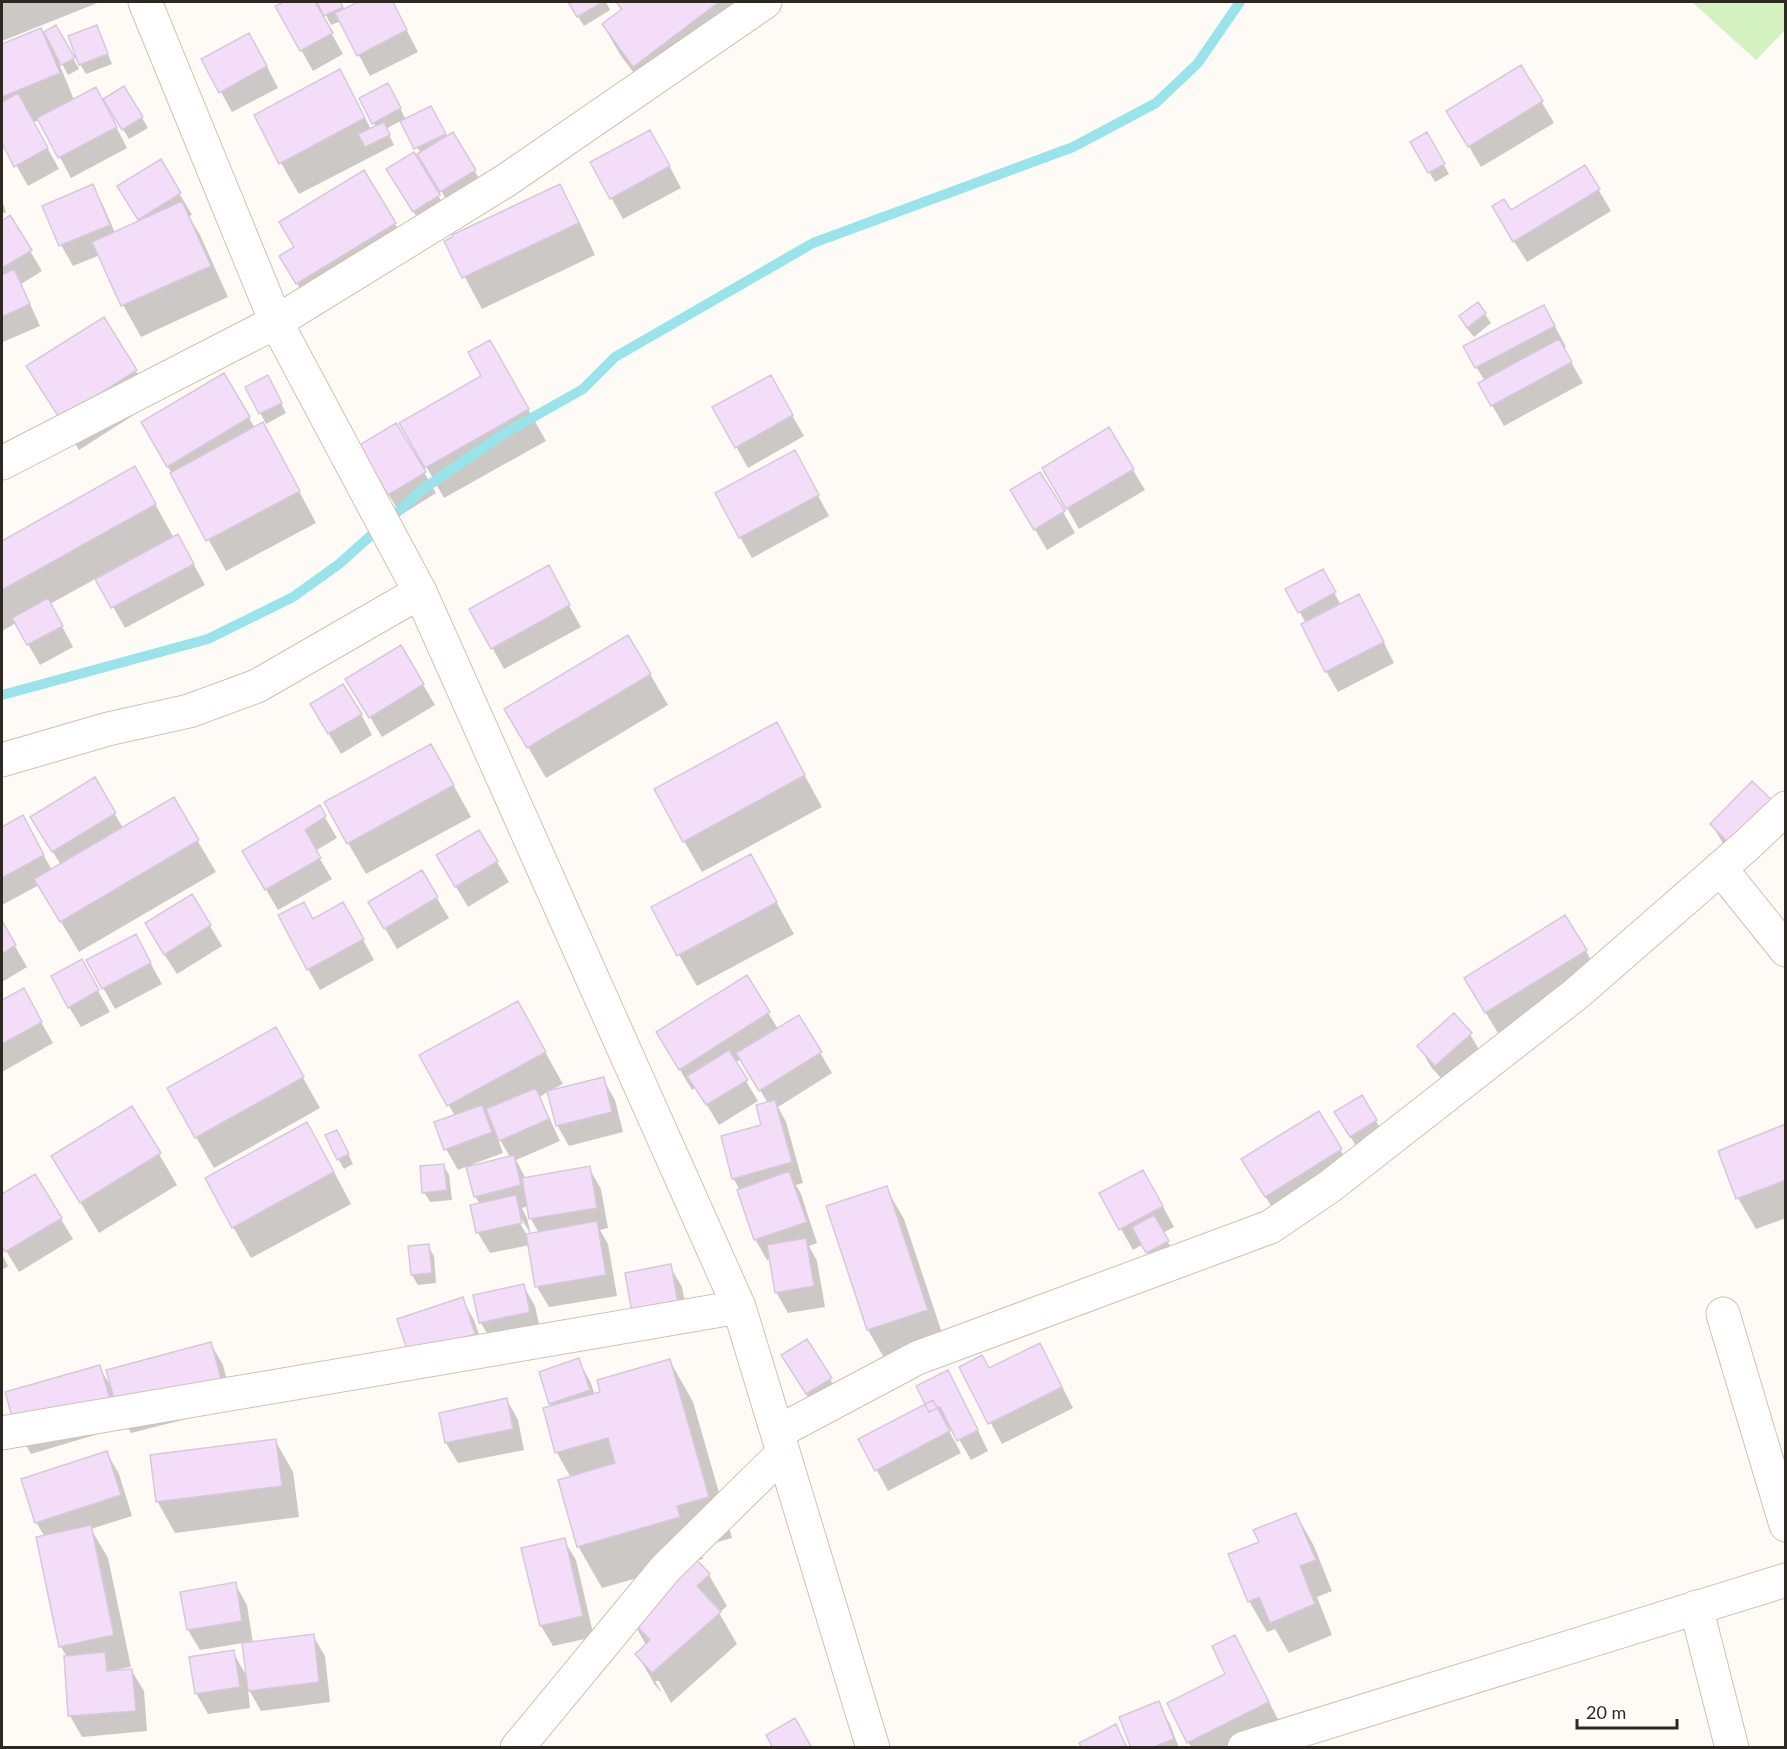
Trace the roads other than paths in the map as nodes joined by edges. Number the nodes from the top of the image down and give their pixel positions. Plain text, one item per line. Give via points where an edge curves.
1 (145, 2) edge
2 (765, 2) edge
3 (276, 322) junction
4 (2, 463) edge
5 (420, 592) junction
6 (2, 760) edge
7 (1785, 808) edge
8 (1720, 868) junction
9 (1785, 950) edge
10 (739, 1306) junction
11 (1723, 1314) dead end
12 (2, 1433) edge
13 (780, 1443) junction
14 (1785, 1526) edge
15 (1785, 1580) edge
16 (1696, 1607) junction
17 (517, 1748) edge
18 (873, 1748) edge
19 (1244, 1748) edge
20 (1732, 1748) edge

1 - 3 street
2 - 3 street via 505,181
3 - 4 street
3 - 5 street
5 - 6 street via 257,686 189,711 108,729
5 - 10 street
7 - 8 street
8 - 9 street
8 - 13 street via 1576,994 1329,1187 1270,1227 917,1358
10 - 12 street
10 - 13 street
11 - 14 street
13 - 17 street via 665,1569
13 - 18 street
15 - 16 street
16 - 19 street
16 - 20 street

